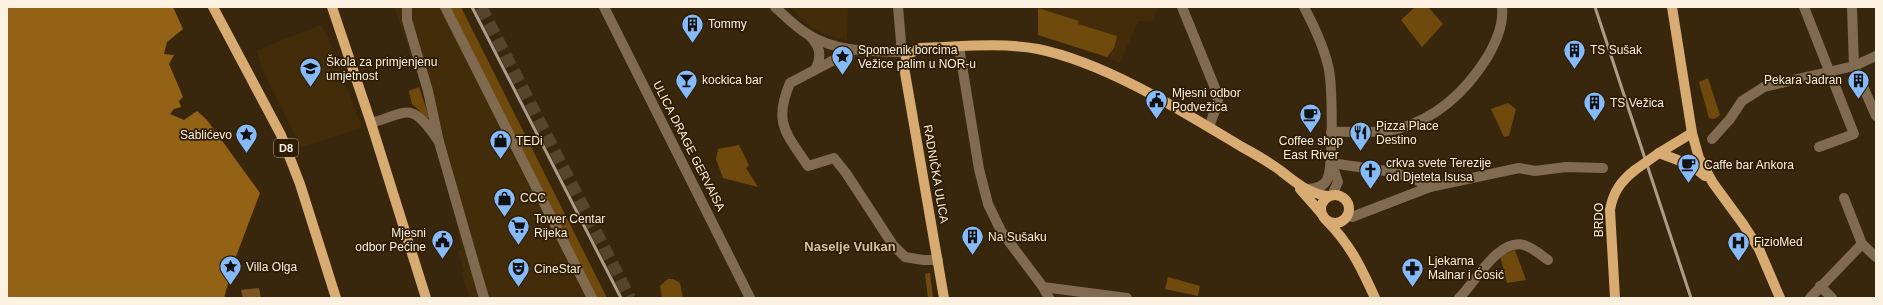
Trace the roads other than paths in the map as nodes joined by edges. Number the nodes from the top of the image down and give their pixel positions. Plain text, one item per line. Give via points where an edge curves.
1 (212, 7) edge
2 (332, 7) edge
3 (406, 7) edge
4 (445, 7) edge
5 (604, 7) edge
6 (775, 7) edge
7 (898, 7) edge
8 (1182, 7) edge
9 (1304, 7) edge
10 (1502, 7) edge
11 (1672, 7) edge
12 (1804, 7) edge
13 (1852, 7) edge
14 (810, 36) junction
15 (822, 41) junction
16 (959, 47) junction
17 (853, 50) junction
18 (904, 54) junction
19 (1876, 56) edge
20 (1854, 66) junction
21 (819, 67) junction
22 (1829, 71) junction
23 (1876, 116) edge
24 (371, 123) junction
25 (1209, 127) junction
26 (1331, 132) junction
27 (1692, 133) junction
28 (1712, 139) dead end
29 (439, 142) junction
30 (1819, 147) dead end
31 (1659, 154) junction
32 (1331, 161) junction
33 (1603, 168) dead end
34 (1295, 183) junction
35 (1713, 183) junction
36 (1430, 187) junction
37 (1306, 189) junction
38 (1330, 196) junction
39 (1844, 198) dead end
40 (1323, 217) junction
41 (1348, 218) junction
42 (1347, 244) junction
43 (1862, 244) junction
44 (1876, 257) edge
45 (938, 260) junction
46 (1548, 260) dead end
47 (1820, 286) junction
48 (1043, 287) junction
49 (336, 298) edge
50 (426, 298) edge
51 (484, 298) edge
52 (592, 298) edge
53 (750, 298) edge
54 (944, 298) edge
55 (1049, 298) edge
56 (1127, 298) edge
57 (1375, 298) edge
58 (1459, 298) edge
59 (1615, 298) edge
60 (1780, 298) edge
61 (1810, 298) edge
62 (1832, 298) edge

1 - 49 main road, D8 via 280,134 300,184
2 - 24 main road
3 - 29 street via 407,20 428,91
4 - 52 street
5 - 53 street, ULICA DRAGE GERVAISA
6 - 14 street
7 - 18 street, RADNIČKA ULICA
8 - 25 street via 1217,93 1218,102
9 - 26 street via 1329,70
10 - 26 street via 1498,40 1472,81 1443,107 1398,129
11 - 27 main road
12 - 22 street
13 - 20 street
14 - 15 street
14 - 21 street via 819,48
15 - 17 street
15 - 21 street via 826,54
16 - 18 main road via 920,48
16 - 25 main road via 1026,48 1080,61 1145,91
16 - 48 street via 979,169 988,204 1001,231
17 - 18 street
17 - 21 street
18 - 45 main road, RADNIČKA ULICA via 904,67
19 - 20 street
20 - 22 street
20 - 23 street
21 - 45 street via 790,83 781,115 783,126 808,166 834,158 893,245 905,256
22 - 28 street via 1774,84 1753,93 1742,101
22 - 30 street via 1854,134
24 - 29 street via 406,111 419,117
24 - 50 main road
25 - 34 main road
26 - 32 street
27 - 31 main road, BRDO
27 - 35 main road via 1698,158
29 - 51 street
31 - 35 main road via 1691,165
31 - 59 main road, BRDO, bridge via 1635,170 1618,186 1612,197 1610,210
32 - 36 street via 1399,175
32 - 37 street via 1326,181 1320,187
32 - 38 street via 1338,182
33 - 36 street via 1566,167 1535,171 1519,168
34 - 37 main road
34 - 40 main road
35 - 60 main road via 1759,249
36 - 41 street
37 - 38 main road
38 - 40 main road via 1321,204
38 - 41 main road via 1342,197 1348,204
39 - 43 street
40 - 41 main road via 1338,223
40 - 42 main road
41 - 42 main road via 1344,231
42 - 57 main road
43 - 44 street
43 - 47 street
45 - 54 main road, RADNIČKA ULICA
46 - 58 street via 1522,245 1505,248 1483,268
47 - 61 street
47 - 62 street
48 - 55 street
48 - 56 street

